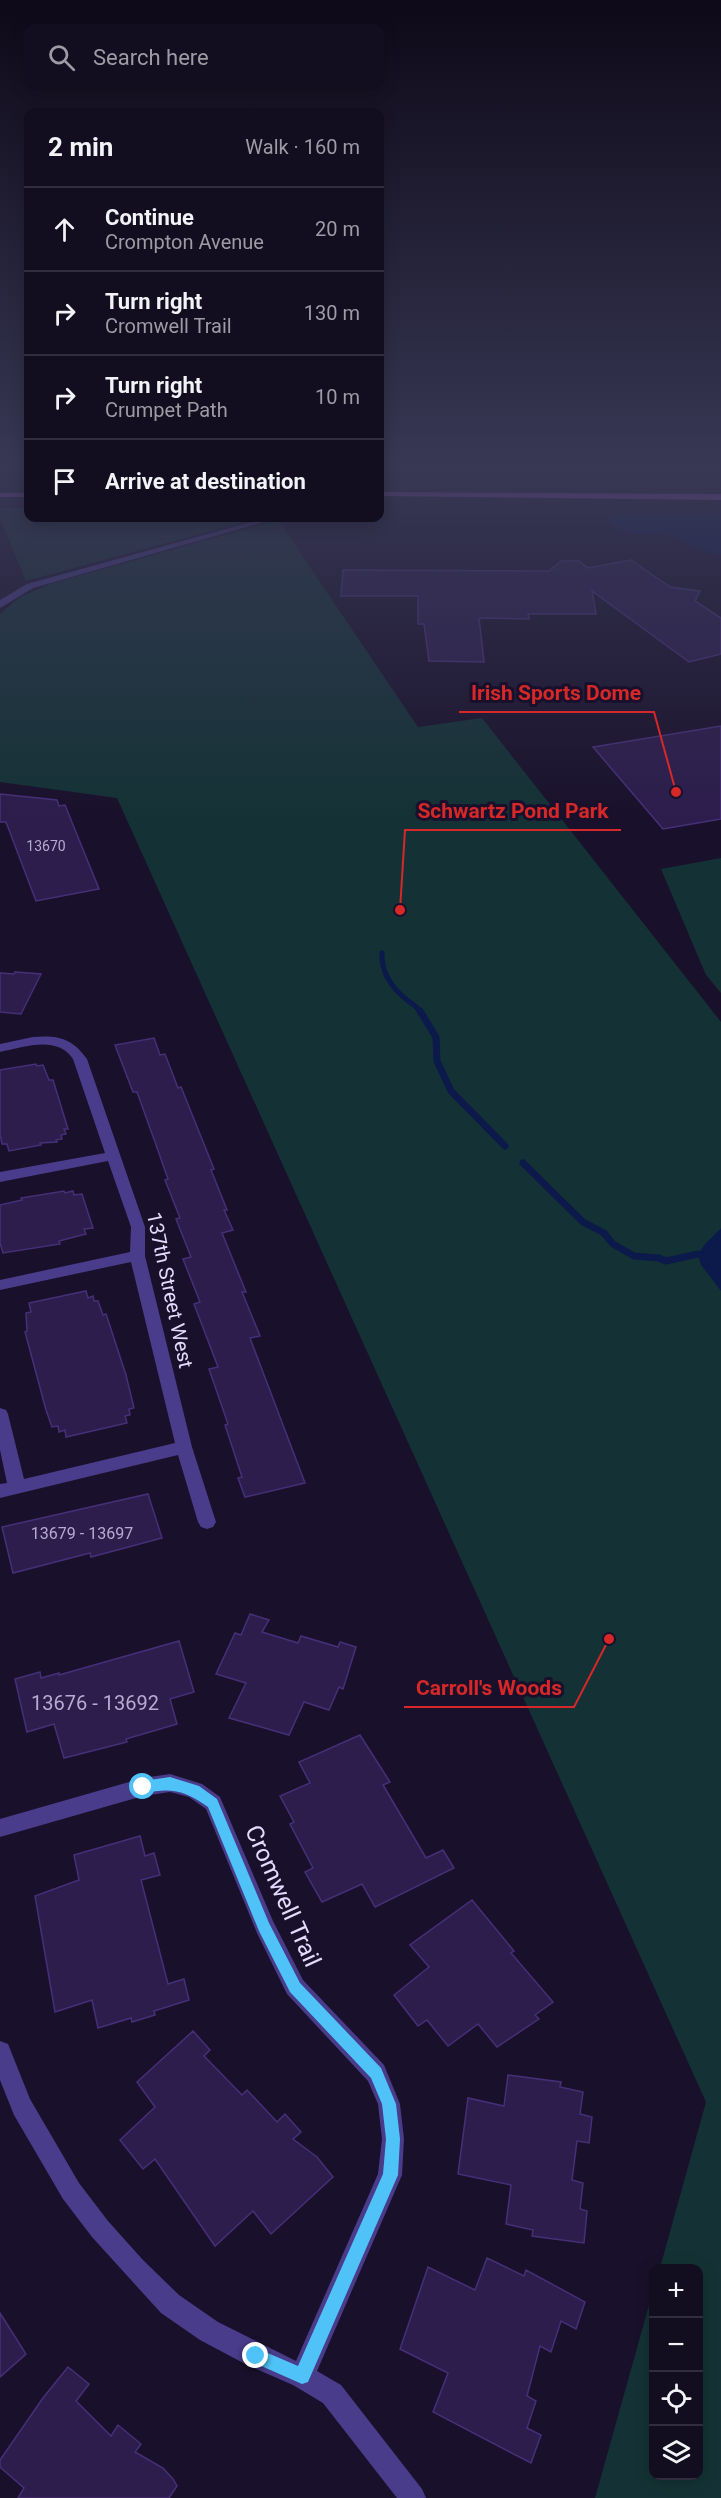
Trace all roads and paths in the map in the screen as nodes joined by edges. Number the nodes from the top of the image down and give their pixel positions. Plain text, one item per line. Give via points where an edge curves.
1 (39, 584) edge
2 (0, 605) edge
3 (0, 1048) edge
4 (113, 1156) junction
5 (0, 1177) edge
6 (137, 1256) junction
7 (0, 1285) edge
8 (0, 1414) edge
9 (184, 1447) junction
10 (8, 1489) edge
11 (207, 1522) dead end
12 (0, 1828) edge
13 (0, 2052) edge
14 (302, 2376) junction
15 (413, 2498) edge

1 - 2 street
3 - 4 street, 137th Street West via 47,1040 63,1041 75,1049
4 - 5 street
4 - 6 street, 137th Street West via 138,1227
6 - 7 street
6 - 9 street, 137th Street West
8 - 10 street
9 - 10 street
9 - 11 street, 137th Street West
12 - 14 street, Cromwell Trail via 143,1787 170,1783 195,1790 213,1803 264,1926 295,1988 376,2073 389,2104 393,2139 390,2175
13 - 14 street via 22,2107 71,2191 135,2268 170,2304 209,2331
14 - 15 street via 332,2394

